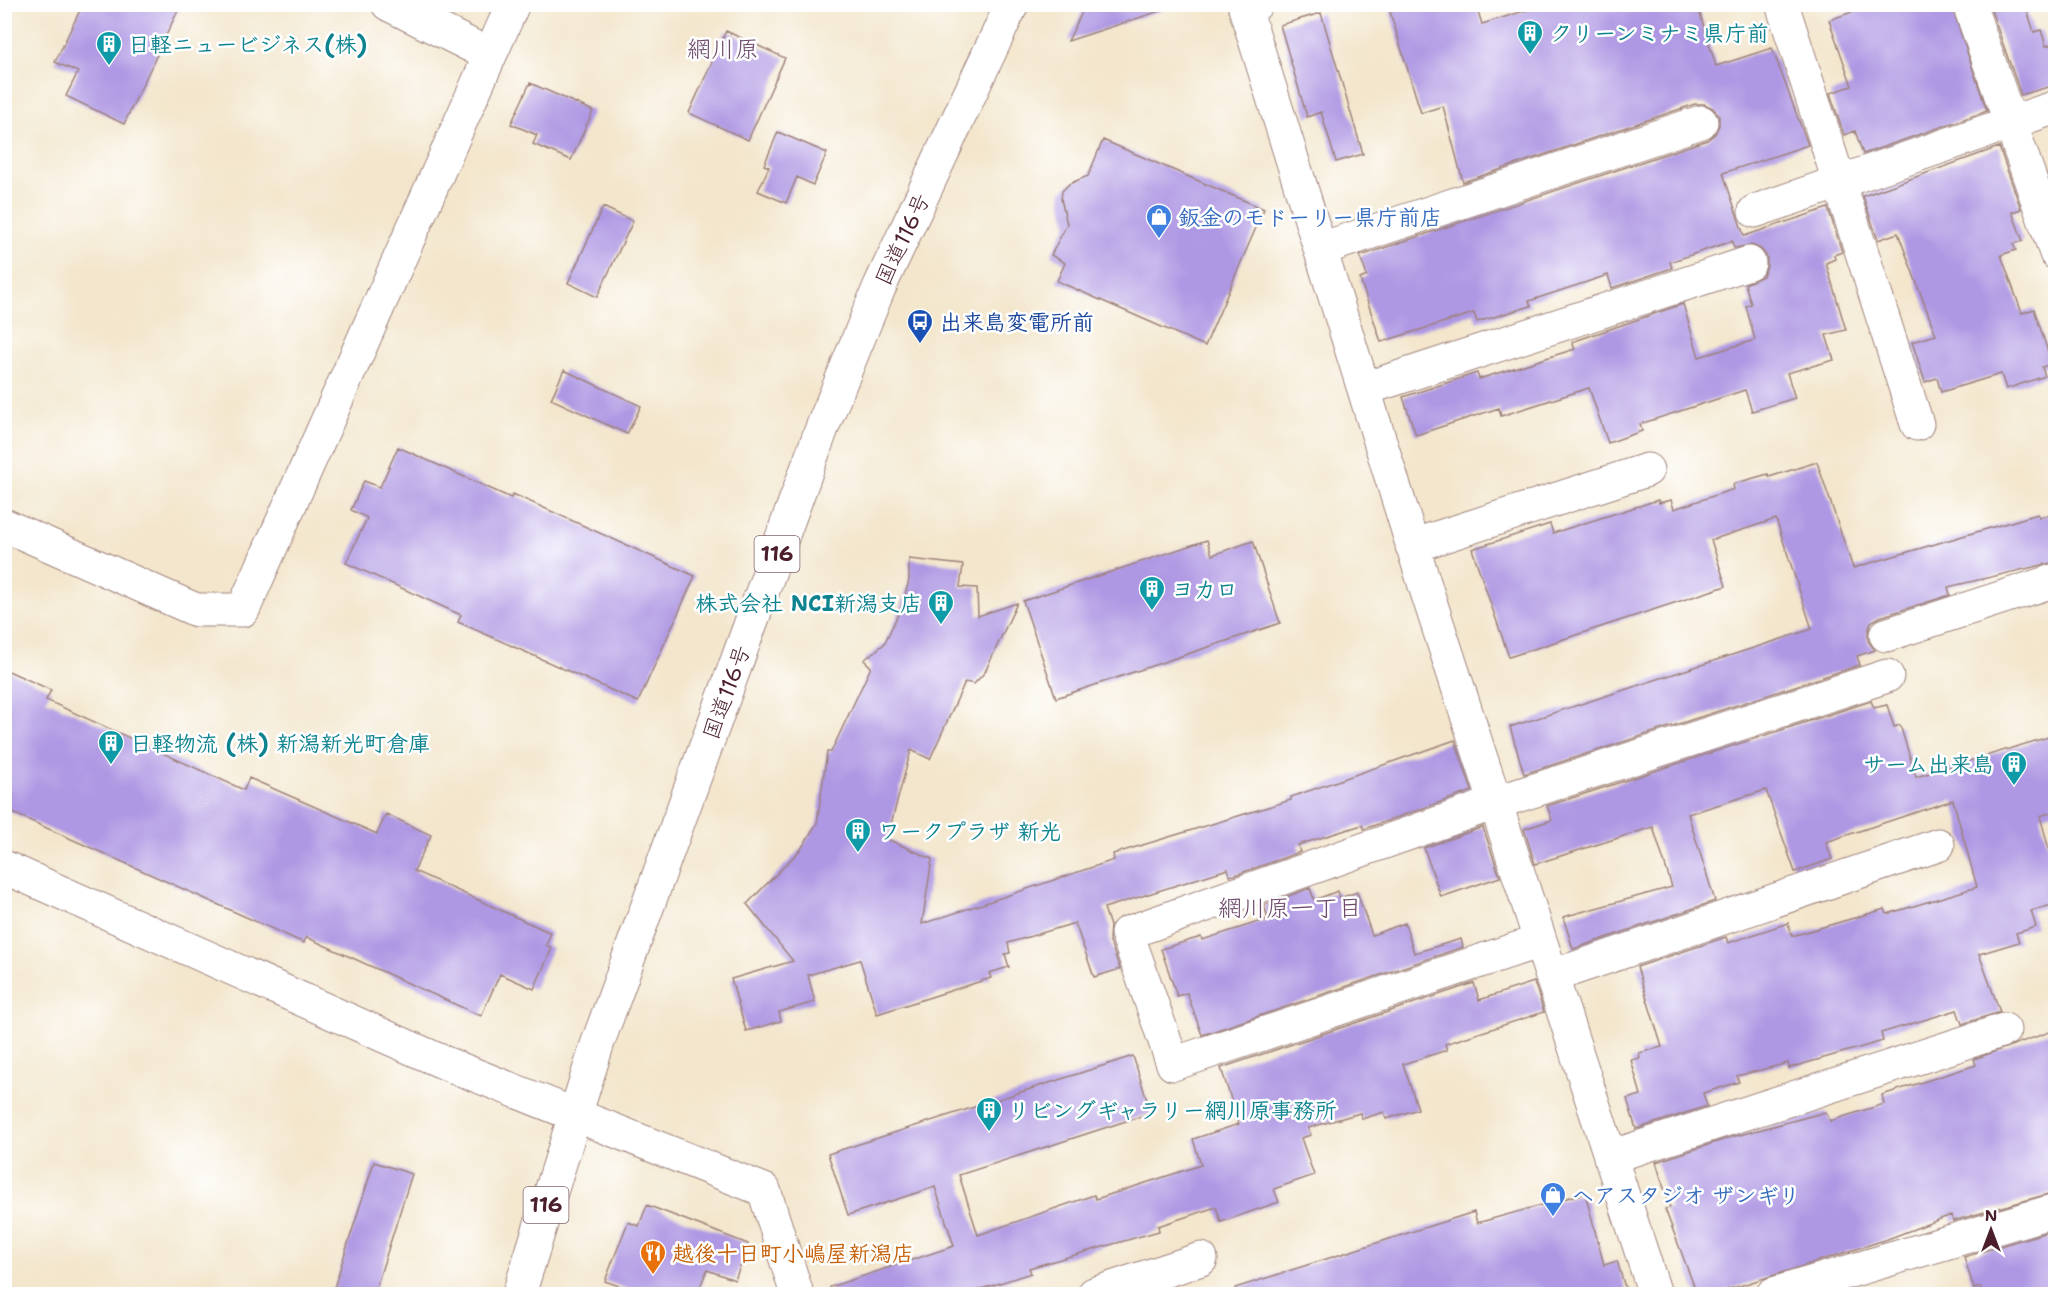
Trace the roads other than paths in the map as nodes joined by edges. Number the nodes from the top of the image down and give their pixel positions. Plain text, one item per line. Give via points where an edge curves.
1 (388, 4) edge
2 (513, 4) edge
3 (1012, 4) edge
4 (1256, 4) edge
5 (1782, 4) edge
6 (1969, 4) edge
7 (490, 55) junction
8 (2055, 108) edge
9 (1701, 122) dead end
10 (2011, 124) junction
11 (1840, 180) junction
12 (1755, 211) dead end
13 (1321, 249) junction
14 (2055, 253) edge
15 (1749, 263) dead end
16 (1364, 389) junction
17 (1917, 424) dead end
18 (1647, 470) dead end
19 (4, 525) edge
20 (1412, 546) junction
21 (2055, 580) edge
22 (1886, 635) dead end
23 (1887, 676) dead end
24 (1495, 803) junction
25 (1938, 845) dead end
26 (4, 867) edge
27 (1540, 941) junction
28 (1552, 976) junction
29 (2004, 1029) dead end
30 (574, 1116) junction
31 (1610, 1157) junction
32 (2055, 1210) edge
33 (1201, 1259) dead end
34 (519, 1294) edge
35 (798, 1294) edge
36 (1094, 1294) edge
37 (1655, 1294) edge
38 (1773, 1294) edge

1 - 7 main road
2 - 7 main road
3 - 30 main road, 国道116号 / 116 via 879,288 822,428
4 - 13 main road via 1245,8
5 - 11 main road
6 - 10 main road
7 - 19 main road via 243,610 196,610
8 - 10 main road
9 - 13 main road
10 - 11 main road
10 - 14 main road
11 - 12 main road
11 - 17 main road
13 - 16 main road
15 - 16 main road
16 - 20 main road
18 - 20 main road
20 - 24 main road
21 - 22 main road
23 - 24 main road
24 - 27 main road
24 - 27 main road via 1127,933 1173,1064
25 - 28 main road
26 - 30 main road via 445,1063
27 - 28 main road
28 - 31 main road
29 - 31 main road
30 - 34 main road, 国道116号 / 116
30 - 35 main road via 670,1150 764,1190
31 - 37 main road
32 - 38 main road
33 - 36 main road

